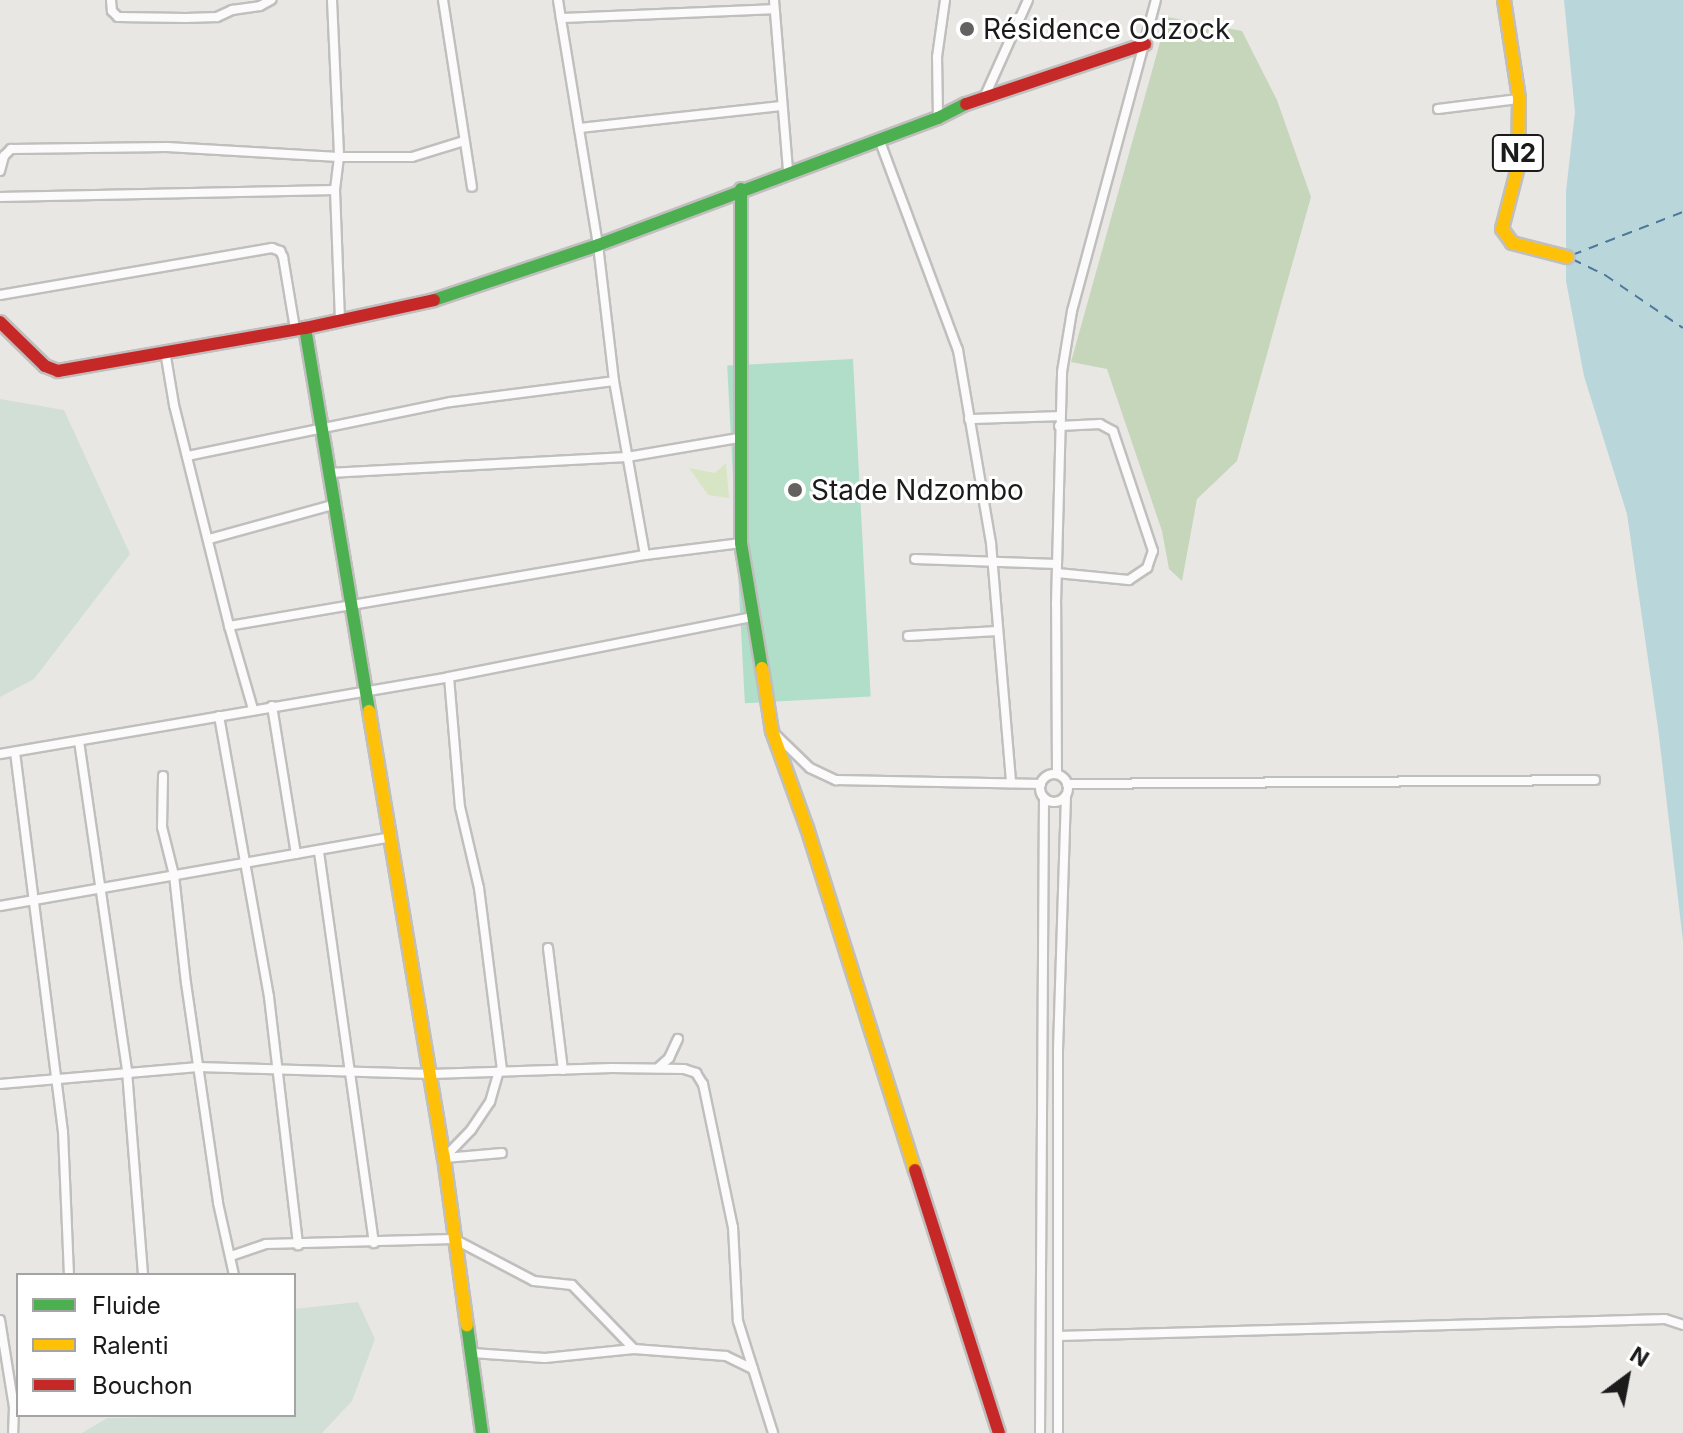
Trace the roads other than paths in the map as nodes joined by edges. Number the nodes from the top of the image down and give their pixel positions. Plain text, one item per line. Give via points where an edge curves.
1 (111, 0) edge
2 (236, 0) edge
3 (271, 0) edge
4 (332, 0) edge
5 (443, 0) edge
6 (558, 0) edge
7 (945, 0) edge
8 (1028, 0) edge
9 (1156, 0) edge
10 (1504, 0) edge
11 (774, 4) edge
12 (232, 10) junction
13 (561, 18) junction
14 (1145, 44) junction
15 (1519, 98) junction
16 (984, 99) junction
17 (782, 106) junction
18 (1438, 109) dead end
19 (938, 118) junction
20 (579, 128) junction
21 (879, 139) junction
22 (464, 141) junction
23 (339, 157) junction
24 (0, 171) edge
25 (788, 172) junction
26 (472, 187) dead end
27 (741, 189) junction
28 (335, 190) junction
29 (0, 197) edge
30 (598, 245) junction
31 (1567, 257) dead end
32 (0, 295) edge
33 (340, 319) junction
34 (0, 322) edge
35 (300, 329) junction
36 (165, 351) junction
37 (614, 381) junction
38 (969, 419) junction
39 (1059, 421) junction
40 (322, 427) junction
41 (738, 438) junction
42 (187, 456) junction
43 (627, 457) junction
44 (329, 473) junction
45 (336, 503) junction
46 (209, 539) junction
47 (741, 543) junction
48 (645, 555) junction
49 (915, 559) dead end
50 (993, 563) junction
51 (1057, 568) junction
52 (352, 602) junction
53 (751, 617) junction
54 (229, 626) junction
55 (998, 631) junction
56 (908, 636) dead end
57 (449, 677) junction
58 (366, 689) junction
59 (272, 706) junction
60 (253, 709) junction
61 (219, 716) junction
62 (772, 731) junction
63 (79, 741) junction
64 (15, 752) junction
65 (0, 754) edge
66 (1057, 774) junction
67 (163, 776) dead end
68 (1595, 780) dead end
69 (1011, 783) junction
70 (1041, 784) junction
71 (1067, 784) junction
72 (1066, 796) junction
73 (1044, 798) junction
74 (392, 837) junction
75 (319, 852) junction
76 (296, 854) junction
77 (245, 862) junction
78 (174, 875) junction
79 (101, 889) junction
80 (34, 900) junction
81 (0, 906) edge
82 (548, 948) dead end
83 (678, 1039) dead end
84 (198, 1067) junction
85 (276, 1067) junction
86 (657, 1068) junction
87 (352, 1070) junction
88 (563, 1070) junction
89 (127, 1071) junction
90 (500, 1071) junction
91 (431, 1074) junction
92 (56, 1081) junction
93 (0, 1084) edge
94 (502, 1153) dead end
95 (444, 1158) junction
96 (454, 1239) junction
97 (374, 1243) junction
98 (298, 1245) junction
99 (231, 1256) junction
100 (69, 1273) edge
101 (143, 1273) edge
102 (234, 1273) edge
103 (0, 1320) edge
104 (1683, 1325) edge
105 (1058, 1336) junction
106 (634, 1349) junction
107 (472, 1353) junction
108 (753, 1369) junction
109 (13, 1433) edge
110 (482, 1433) edge
111 (773, 1433) edge
112 (999, 1433) edge
113 (1040, 1433) edge
114 (1058, 1433) edge

1 - 12 street via 118,17 202,18
2 - 12 street
3 - 12 street
4 - 23 street
5 - 22 street
6 - 13 street
7 - 19 street via 937,57
8 - 16 street
9 - 14 street
10 - 15 main road, N2
11 - 13 street
11 - 17 street
13 - 20 street
14 - 16 main road
14 - 39 street via 1072,311
15 - 18 street
15 - 31 main road, N2 via 1518,167 1502,229 1512,243
16 - 19 main road
17 - 20 street
17 - 25 street
19 - 21 main road
20 - 30 street
21 - 25 main road
21 - 38 street via 954,336
22 - 23 street via 412,157
22 - 26 street
23 - 24 street via 167,147 11,149
23 - 28 street
25 - 27 main road
27 - 30 main road
27 - 41 main road
28 - 29 street
28 - 33 street
30 - 33 main road via 438,299
30 - 37 street
32 - 35 street via 272,248 283,257
33 - 35 main road
34 - 36 main road via 45,366 58,371
35 - 36 main road
35 - 40 main road
36 - 42 street
37 - 40 street via 451,402
37 - 43 street
38 - 39 street
38 - 50 street
39 - 51 street
39 - 51 street via 1100,424 1113,431 1153,551 1147,568 1129,580
40 - 42 street
40 - 44 main road
41 - 43 street
41 - 47 main road
42 - 46 street
43 - 44 street
43 - 48 street
44 - 45 main road
45 - 46 street
45 - 52 main road
46 - 54 street
47 - 48 street
47 - 53 main road
48 - 52 street
49 - 50 street
50 - 51 street
50 - 55 street
51 - 66 street
52 - 54 street
52 - 58 main road
53 - 57 street
53 - 62 main road
54 - 60 street
55 - 56 street
55 - 69 street
57 - 58 street
57 - 90 street via 460,807 479,888
58 - 59 street
58 - 74 main road
59 - 60 street
59 - 76 street
60 - 61 street
61 - 63 street
61 - 77 street
62 - 69 street via 810,768 836,780
62 - 112 main road
63 - 64 street
63 - 79 street
64 - 65 street
64 - 80 street
66 - 70 street
66 - 71 street
67 - 78 street via 162,827
68 - 71 street
69 - 70 street
70 - 73 street
71 - 72 street
72 - 73 street via 1056,802
72 - 105 street via 1058,1050
73 - 113 street
74 - 75 street
74 - 91 main road
75 - 76 street
75 - 87 street
76 - 77 street
77 - 78 street
77 - 85 street
78 - 79 street
78 - 84 street
79 - 80 street
79 - 89 street
80 - 81 street
80 - 92 street
82 - 88 street
83 - 86 street
84 - 85 street
84 - 89 street
84 - 99 street
85 - 87 street
85 - 98 street
86 - 88 street
86 - 108 street via 690,1070 703,1084 733,1227 737,1316
87 - 91 street
87 - 97 street
88 - 90 street
89 - 92 street
89 - 101 street
90 - 91 street
90 - 95 street via 490,1102
91 - 95 main road
92 - 93 street
92 - 100 street
94 - 95 street
95 - 96 main road
96 - 97 street
96 - 106 street via 520,1276 572,1285
96 - 107 main road
97 - 98 street
98 - 99 street via 266,1244
99 - 102 street
103 - 109 street
104 - 105 street via 1665,1319
105 - 114 street
106 - 107 street via 545,1358
106 - 108 street via 726,1356
107 - 110 main road
108 - 111 street

